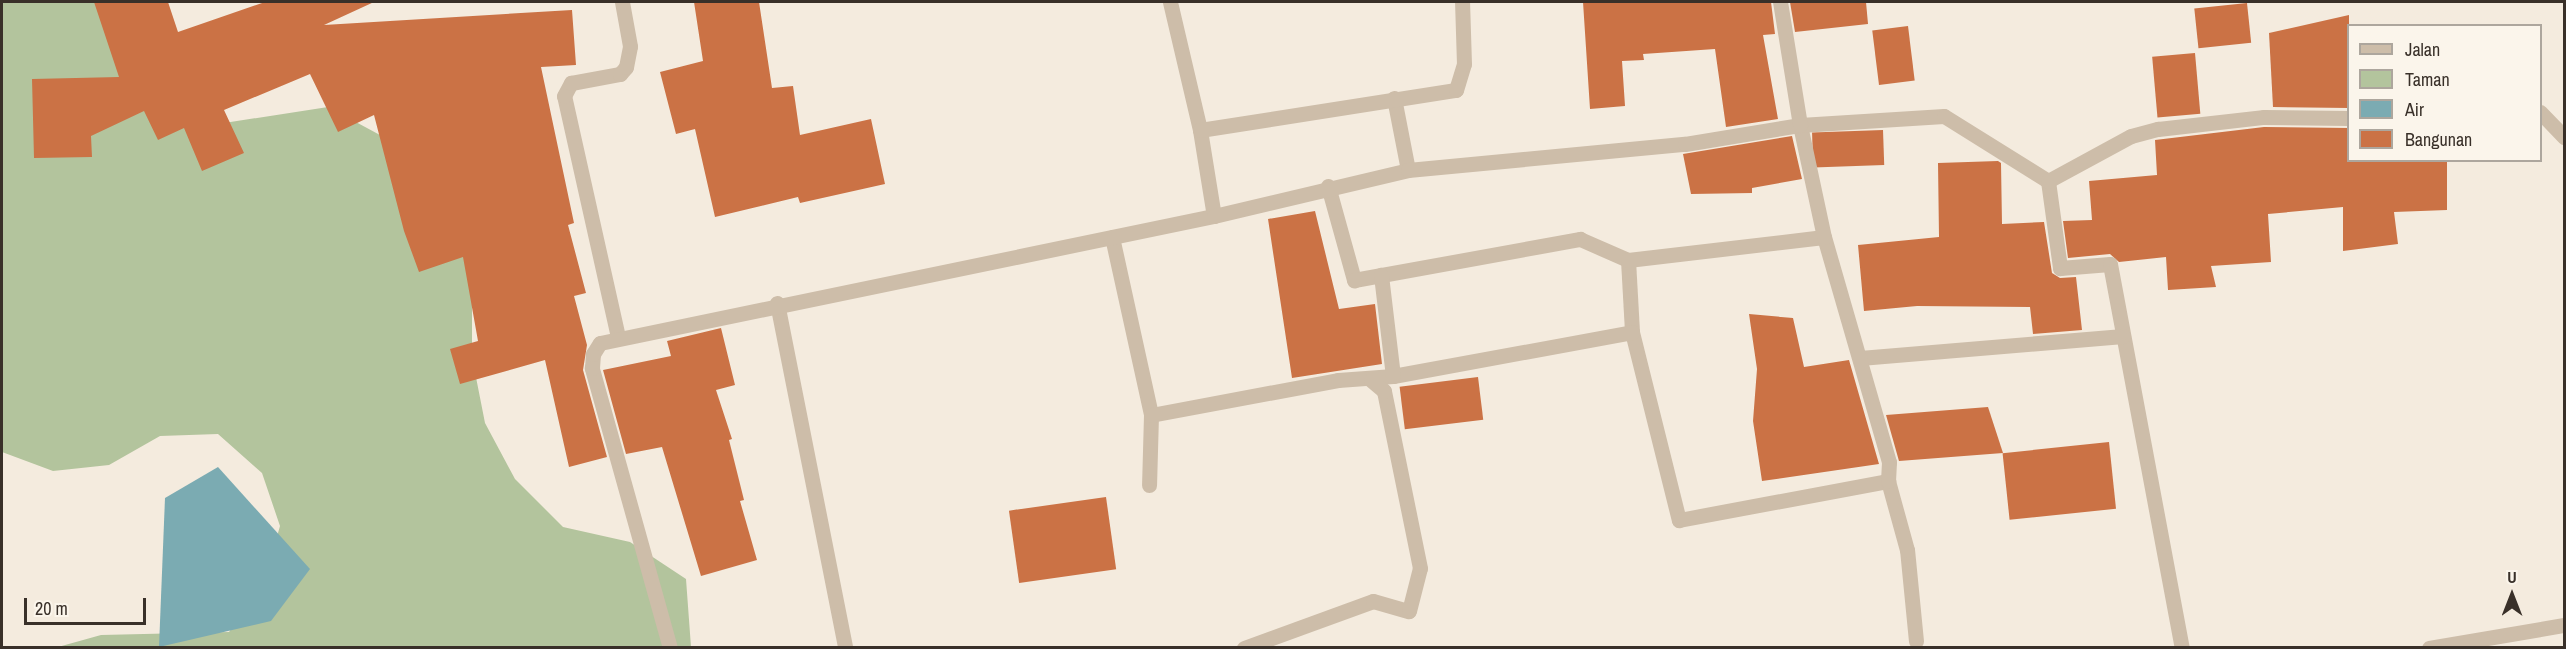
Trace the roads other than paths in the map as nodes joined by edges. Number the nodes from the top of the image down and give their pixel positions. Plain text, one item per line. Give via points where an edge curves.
1 (622, 2) edge
2 (1170, 2) edge
3 (1462, 2) edge
4 (1780, 2) edge
5 (1394, 98) junction
6 (2542, 113) edge
7 (2347, 118) edge
8 (1800, 125) junction
9 (1200, 130) junction
10 (2565, 137) edge
11 (1408, 170) junction
12 (2048, 181) junction
13 (1328, 186) junction
14 (1214, 216) junction
15 (1112, 237) junction
16 (1824, 237) junction
17 (1628, 260) junction
18 (1381, 275) junction
19 (777, 303) junction
20 (1632, 332) junction
21 (2123, 336) junction
22 (618, 337) junction
23 (1860, 358) junction
24 (1393, 376) junction
25 (1371, 380) junction
26 (1151, 415) junction
27 (1888, 481) junction
28 (1149, 485) dead end
29 (2565, 625) edge
30 (1916, 641) dead end
31 (670, 648) edge
32 (845, 648) edge
33 (1244, 648) edge
34 (2182, 648) edge
35 (2429, 648) edge

1 - 22 street via 630,46 626,68 620,74 571,83 564,96
2 - 9 street
3 - 5 street via 1464,64 1456,90
4 - 8 street
5 - 9 street
5 - 11 street
6 - 10 street
7 - 12 street via 2264,117 2158,129 2131,136
8 - 11 street via 1685,144
8 - 12 street via 1944,116
8 - 16 street
9 - 14 street
11 - 13 street
12 - 21 street via 2060,268 2110,264
13 - 14 street
13 - 18 street via 1354,280
14 - 15 street
15 - 19 street
15 - 26 street
16 - 17 street
16 - 23 street
17 - 18 street via 1580,239
17 - 20 street
18 - 24 street
19 - 22 street
19 - 32 street
20 - 24 street
20 - 27 street via 1679,520
21 - 23 street
21 - 34 street
22 - 31 street via 600,342 593,354 592,368
23 - 27 street via 1889,462
24 - 25 street
25 - 26 street via 1338,380
25 - 33 street via 1383,391 1420,568 1409,611 1373,601
26 - 28 street
27 - 30 street via 1907,550
29 - 35 street

